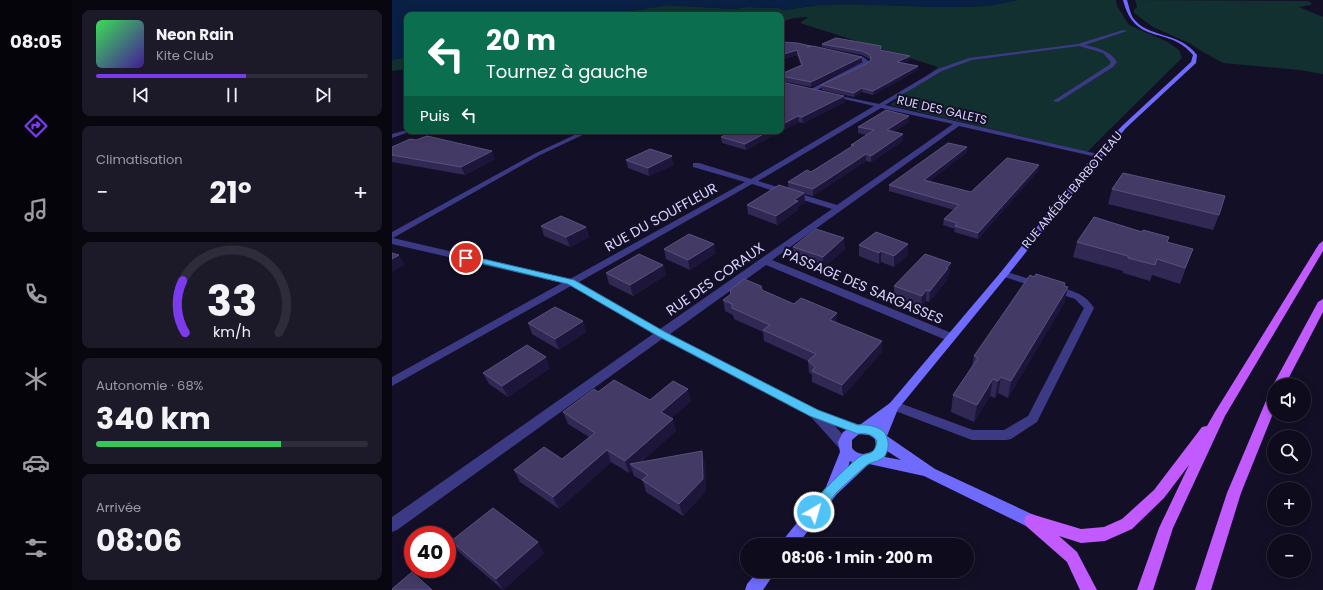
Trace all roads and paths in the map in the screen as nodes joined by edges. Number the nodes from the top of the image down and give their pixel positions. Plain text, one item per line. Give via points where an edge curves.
1 (1125, 0) edge
2 (1125, 31) dead end
3 (1079, 45) junction
4 (840, 54) edge
5 (820, 92) edge
6 (828, 94) edge
7 (1056, 101) dead end
8 (881, 106) junction
9 (956, 125) junction
10 (404, 132) edge
11 (581, 134) edge
12 (392, 136) edge
13 (1098, 156) junction
14 (696, 165) dead end
15 (751, 182) junction
16 (838, 208) junction
17 (392, 236) edge
18 (392, 241) edge
19 (1323, 244) edge
20 (765, 261) junction
21 (1004, 274) junction
22 (571, 282) junction
23 (1323, 302) edge
24 (661, 334) junction
25 (950, 338) junction
26 (1283, 378) edge
27 (392, 382) edge
28 (894, 406) junction
29 (814, 413) junction
30 (1267, 413) edge
31 (1219, 415) junction
32 (861, 429) junction
33 (882, 439) junction
34 (845, 448) junction
35 (867, 459) junction
36 (930, 473) junction
37 (832, 490) junction
38 (1031, 521) junction
39 (392, 525) edge
40 (794, 538) edge
41 (762, 578) edge
42 (753, 590) edge
43 (1089, 590) edge
44 (1145, 590) edge
45 (1203, 590) edge

1 - 13 street, RUE AMÉDÉE BARBOTTEAU via 1131,18 1136,24 1186,45 1195,55 1195,60 1124,127
2 - 3 street
3 - 7 street via 1107,53 1114,62
3 - 8 street, RUE DU SOUFFLEUR via 971,59 940,70
4 - 5 street via 861,58 867,62 810,90
6 - 8 street, RUE DES GALETS
8 - 9 street, RUE DES GALETS
8 - 15 street, RUE DU SOUFFLEUR
9 - 13 street, RUE DES GALETS
9 - 16 street, RUE DES CORAUX
10 - 12 street
11 - 17 street via 538,154
13 - 21 street, RUE AMÉDÉE BARBOTTEAU
14 - 15 street
15 - 16 street
15 - 22 street, RUE DU SOUFFLEUR
16 - 20 street, RUE DES CORAUX
18 - 22 street
19 - 31 main road
20 - 24 street, RUE DES CORAUX
20 - 25 street, PASSAGE DES SARGASSES
21 - 25 street, RUE AMÉDÉE BARBOTTEAU
21 - 28 street via 1076,296 1086,302 1088,308 1033,419 1006,436 972,435
22 - 24 street
22 - 27 street, RUE DU SOUFFLEUR
23 - 26 main road
24 - 29 street
24 - 39 street, RUE DES CORAUX
25 - 28 street, RUE AMÉDÉE BARBOTTEAU
28 - 32 street, RUE AMÉDÉE BARBOTTEAU
28 - 33 street, RUE AMÉDÉE BARBOTTEAU
29 - 32 street
29 - 34 street
30 - 45 main road via 1234,493
31 - 38 main road via 1159,494 1127,524 1105,534 1082,536
31 - 44 main road via 1166,528
32 - 33 street via 876,432
32 - 34 street via 847,435
33 - 35 street via 881,452
33 - 36 street
34 - 35 street via 852,457
34 - 37 street
35 - 36 street
35 - 37 street
36 - 38 street
37 - 40 street
38 - 43 main road via 1072,557
41 - 42 street

